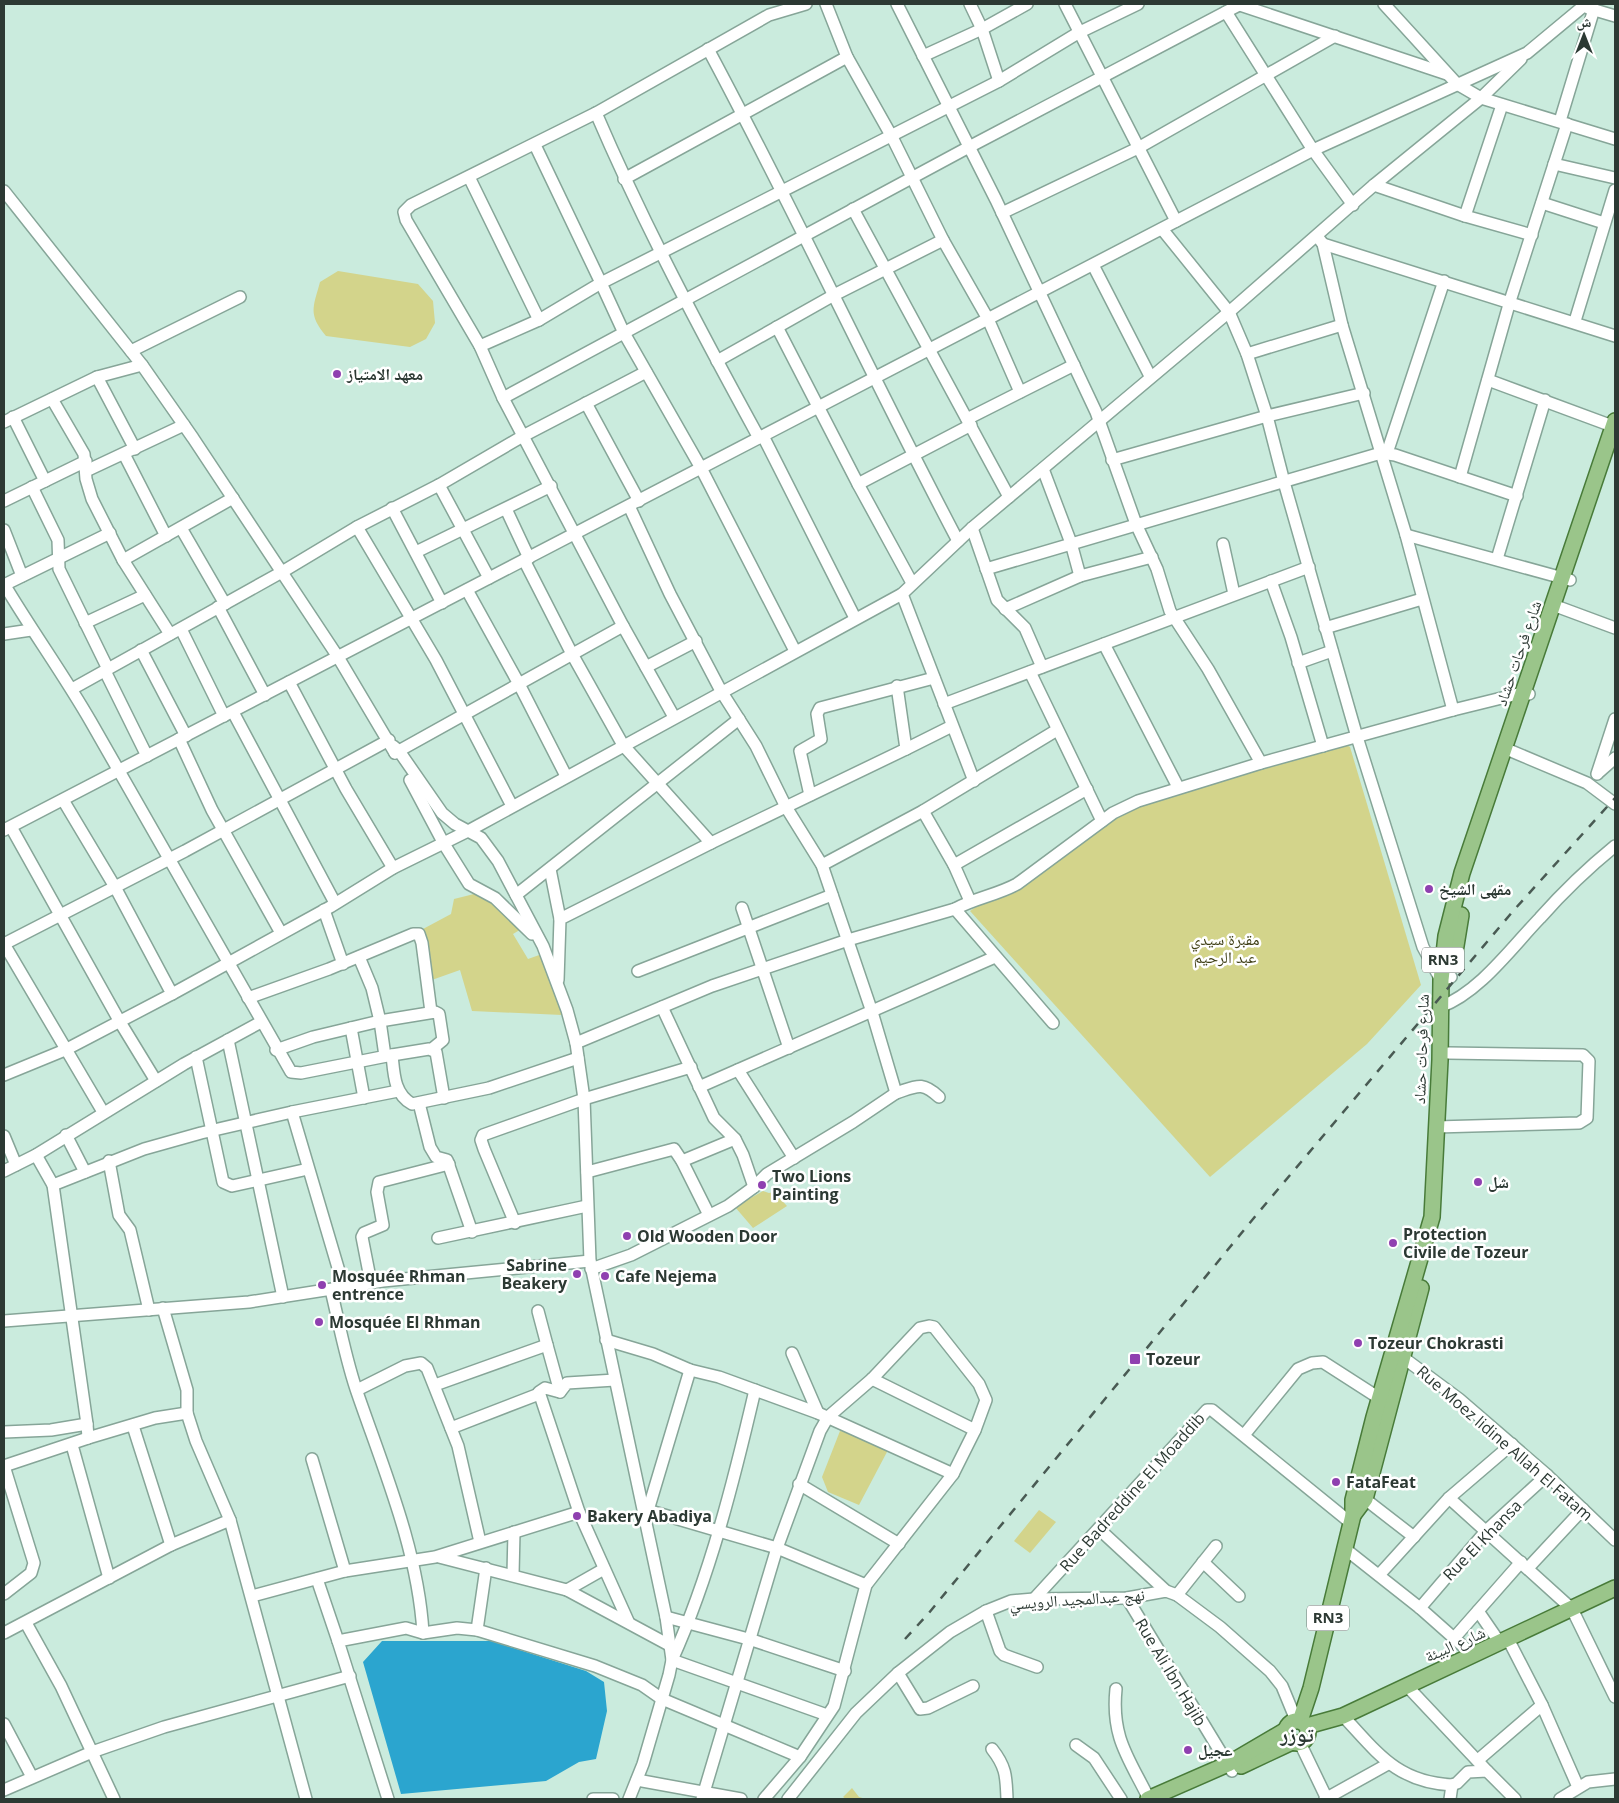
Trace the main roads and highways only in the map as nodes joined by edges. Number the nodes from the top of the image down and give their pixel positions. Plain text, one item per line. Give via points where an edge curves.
1 (1615, 425) edge
2 (1615, 450) edge
3 (1566, 579) junction
4 (1444, 1005) junction
5 (1440, 1127) junction
6 (1398, 1353) junction
7 (1380, 1420) junction
8 (1352, 1519) junction
9 (1615, 1588) edge
10 (1297, 1730) junction
11 (1230, 1767) junction
12 (1148, 1799) edge
13 (1166, 1799) edge

1 - 3 main road, شارع فرحات حشاد / RN3
2 - 3 main road, شارع فرحات حشاد / RN3
3 - 4 main road, شارع فرحات حشاد / RN3 via 1459,883 1446,936
4 - 5 main road, شارع فرحات حشاد / RN3
4 - 5 main road, شارع فرحات حشاد / RN3 via 1448,1053
5 - 6 main road, شارع فرحات حشاد / RN3 via 1432,1216
6 - 7 main road, شارع فرحات حشاد / RN3
6 - 7 main road, شارع فرحات حشاد / RN3 via 1379,1398
7 - 8 main road, شارع فرحات حشاد / RN3 via 1353,1500
7 - 8 main road, شارع فرحات حشاد / RN3 via 1365,1499
8 - 10 main road, شارع فرحات حشاد / RN3 via 1311,1688
9 - 10 main road, شارع البيئة via 1344,1716
10 - 11 main road
11 - 12 main road
11 - 13 main road

